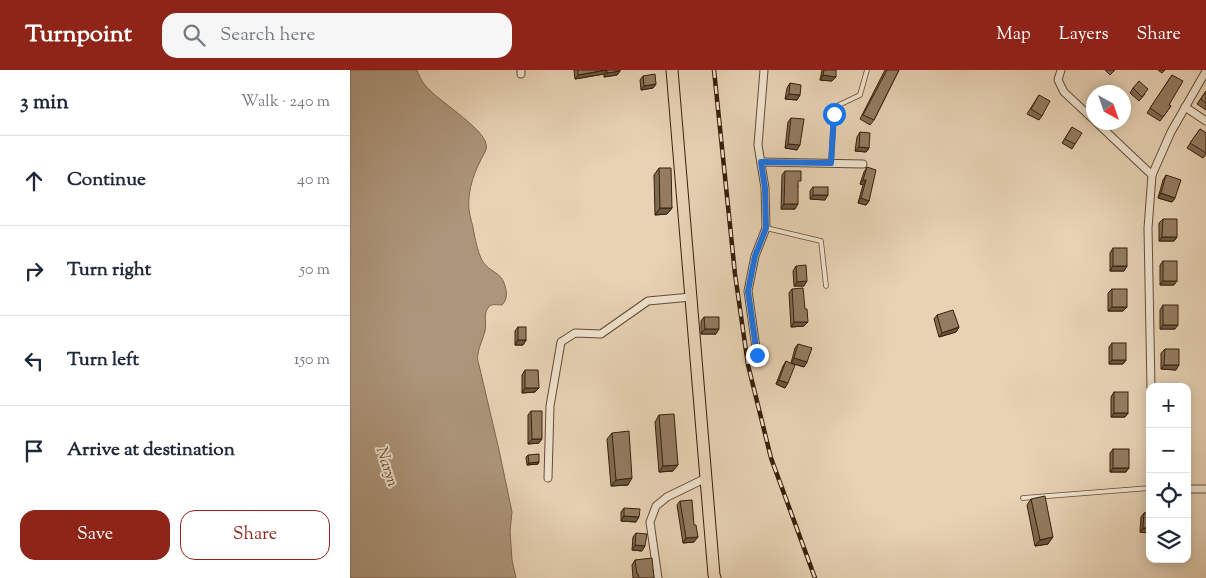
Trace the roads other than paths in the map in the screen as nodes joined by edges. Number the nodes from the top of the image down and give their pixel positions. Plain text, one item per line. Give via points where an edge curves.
1 (672, 70) edge
2 (764, 70) edge
3 (867, 70) edge
4 (1061, 70) edge
5 (1206, 71) edge
6 (1185, 107) junction
7 (1086, 113) edge
8 (1206, 121) edge
9 (1104, 130) edge
10 (761, 162) junction
11 (831, 163) junction
12 (864, 164) dead end
13 (1152, 175) junction
14 (766, 228) junction
15 (826, 286) dead end
16 (690, 297) junction
17 (757, 355) dead end
18 (1151, 383) edge
19 (548, 478) dead end
20 (706, 478) junction
21 (1146, 488) edge
22 (1191, 488) edge
23 (1206, 489) edge
24 (1023, 498) dead end
25 (658, 578) edge
26 (715, 578) edge

1 - 16 main road
2 - 10 street via 758,145
3 - 11 lane via 860,95 839,105 834,114
4 - 7 street via 1058,80 1064,92
5 - 6 street
6 - 8 street
6 - 13 street
9 - 13 street
10 - 11 street
10 - 14 street
11 - 12 street
13 - 18 street via 1148,228
14 - 15 lane via 822,241
14 - 17 street via 755,256 748,291
16 - 19 street via 648,301 601,334 575,333 561,342 550,406
16 - 20 main road
20 - 25 street via 656,506 650,522
20 - 26 main road
21 - 24 lane
22 - 23 street

